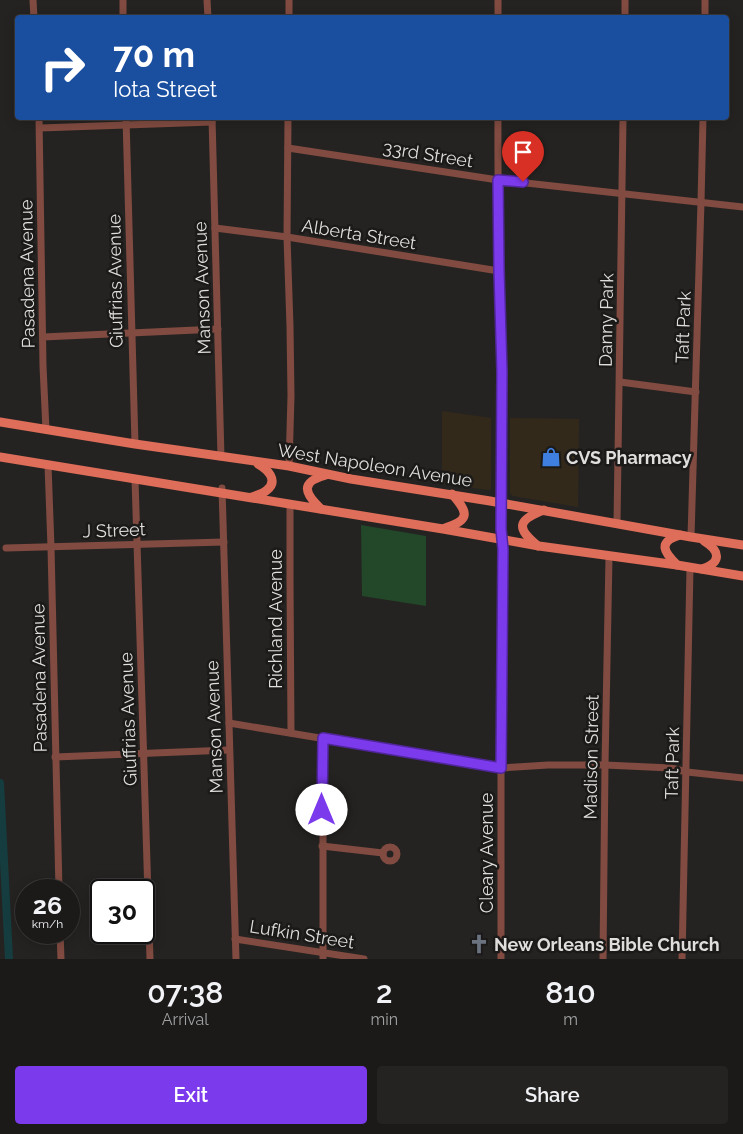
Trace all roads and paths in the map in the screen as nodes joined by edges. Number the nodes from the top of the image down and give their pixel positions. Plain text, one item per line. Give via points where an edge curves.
1 (33, 0) edge
2 (122, 0) edge
3 (207, 0) edge
4 (289, 0) edge
5 (498, 0) edge
6 (625, 0) edge
7 (705, 0) edge
8 (34, 15) edge
9 (123, 15) edge
10 (208, 15) edge
11 (289, 15) edge
12 (498, 15) edge
13 (625, 15) edge
14 (705, 15) edge
15 (39, 120) edge
16 (212, 120) edge
17 (288, 120) edge
18 (498, 120) edge
19 (623, 120) edge
20 (703, 120) edge
21 (126, 121) edge
22 (40, 128) junction
23 (288, 148) junction
24 (498, 180) junction
25 (622, 193) junction
26 (702, 202) junction
27 (743, 207) edge
28 (215, 228) junction
29 (287, 238) junction
30 (499, 271) junction
31 (218, 329) junction
32 (131, 333) junction
33 (43, 337) junction
34 (620, 382) junction
35 (696, 392) junction
36 (0, 422) edge
37 (46, 430) junction
38 (135, 444) junction
39 (0, 457) edge
40 (222, 457) junction
41 (255, 462) junction
42 (48, 465) junction
43 (289, 466) junction
44 (328, 474) junction
45 (135, 479) junction
46 (222, 491) junction
47 (452, 494) junction
48 (251, 497) junction
49 (502, 502) junction
50 (290, 504) junction
51 (321, 509) junction
52 (544, 510) junction
53 (617, 523) junction
54 (443, 529) junction
55 (680, 535) junction
56 (695, 538) junction
57 (502, 540) junction
58 (224, 542) junction
59 (137, 544) junction
60 (743, 545) edge
61 (51, 546) junction
62 (539, 546) junction
63 (6, 548) dead end
64 (609, 556) junction
65 (677, 565) junction
66 (690, 568) junction
67 (702, 569) junction
68 (743, 576) edge
69 (228, 723) junction
70 (291, 733) junction
71 (323, 738) junction
72 (229, 750) junction
73 (144, 753) junction
74 (55, 757) junction
75 (605, 765) junction
76 (501, 768) junction
77 (687, 772) junction
78 (743, 778) edge
79 (322, 846) junction
80 (383, 853) dead end
81 (59, 879) edge
82 (235, 939) junction
83 (60, 944) edge
84 (323, 956) edge
85 (60, 959) edge
86 (150, 959) edge
87 (236, 959) edge
88 (364, 959) edge
89 (501, 959) edge
90 (603, 959) edge
91 (682, 959) edge

1 - 8 street
2 - 9 street
3 - 10 street
4 - 11 street
5 - 12 street
6 - 13 street
7 - 14 street
15 - 22 street, Pasadena Avenue
16 - 21 street
16 - 28 street, Manson Avenue
17 - 23 street
18 - 24 street, Cleary Avenue
19 - 25 street, Danny Park
20 - 26 street, Taft Park
21 - 22 street
21 - 32 street, Giuffrias Avenue
22 - 33 street, Pasadena Avenue
23 - 24 street, 33rd Street
23 - 29 street
24 - 25 street, 33rd Street
24 - 30 street, Cleary Avenue
25 - 26 street, 33rd Street
25 - 34 street, Danny Park
26 - 27 street, 33rd Street
26 - 35 street, Taft Park
28 - 29 street, Alberta Street
28 - 31 street, Manson Avenue
29 - 30 street, Alberta Street
29 - 43 street via 291,396
30 - 49 street, Cleary Avenue
31 - 32 street
31 - 40 street, Manson Avenue
32 - 33 street
32 - 38 street, Giuffrias Avenue
33 - 37 street, Pasadena Avenue
34 - 35 street
34 - 53 street, Danny Park
35 - 56 street, Taft Park
36 - 37 main road, West Napoleon Avenue
37 - 38 main road, West Napoleon Avenue
38 - 40 main road, West Napoleon Avenue
39 - 42 main road
40 - 41 main road, West Napoleon Avenue
41 - 43 main road, West Napoleon Avenue
41 - 48 main road via 266,468 273,481 268,490
42 - 45 main road
42 - 61 street, Pasadena Avenue
43 - 44 main road, West Napoleon Avenue
44 - 47 main road, West Napoleon Avenue
44 - 51 main road via 316,478 308,486 308,496
45 - 46 main road
45 - 59 street, Giuffrias Avenue
46 - 48 main road
46 - 58 street, Manson Avenue
47 - 49 main road, West Napoleon Avenue
47 - 54 main road via 465,514 459,522
48 - 50 main road
49 - 52 main road, West Napoleon Avenue
49 - 57 street, Cleary Avenue
50 - 51 main road
50 - 70 street, Richland Avenue
51 - 54 main road
52 - 53 main road, West Napoleon Avenue
52 - 62 main road via 528,517 523,524 524,532
53 - 55 main road, West Napoleon Avenue
54 - 57 main road
55 - 56 main road, West Napoleon Avenue
55 - 65 main road via 665,544 666,553
56 - 60 main road, West Napoleon Avenue
56 - 67 main road via 716,551 715,562
57 - 62 main road
57 - 76 street, Cleary Avenue
58 - 59 street, J Street
58 - 69 street, Manson Avenue
59 - 61 street, J Street
59 - 73 street, Giuffrias Avenue
61 - 63 street, J Street
61 - 74 street, Pasadena Avenue
62 - 64 main road
64 - 65 main road
64 - 75 street, Madison Street
65 - 66 main road
66 - 67 main road
66 - 77 street, Taft Park
67 - 68 main road
69 - 70 street
69 - 72 street, Manson Avenue
70 - 71 street
71 - 76 street
71 - 79 street
72 - 73 street
72 - 82 street, Manson Avenue
73 - 74 street
73 - 86 street, Giuffrias Avenue
74 - 81 street, Pasadena Avenue
75 - 76 street
75 - 77 street via 671,768
75 - 90 street, Madison Street
76 - 89 street, Cleary Avenue
77 - 78 street
77 - 91 street, Taft Park
79 - 80 street
79 - 84 street
82 - 84 street, Lufkin Street
82 - 87 street, Manson Avenue
83 - 85 street
84 - 88 street, Lufkin Street

